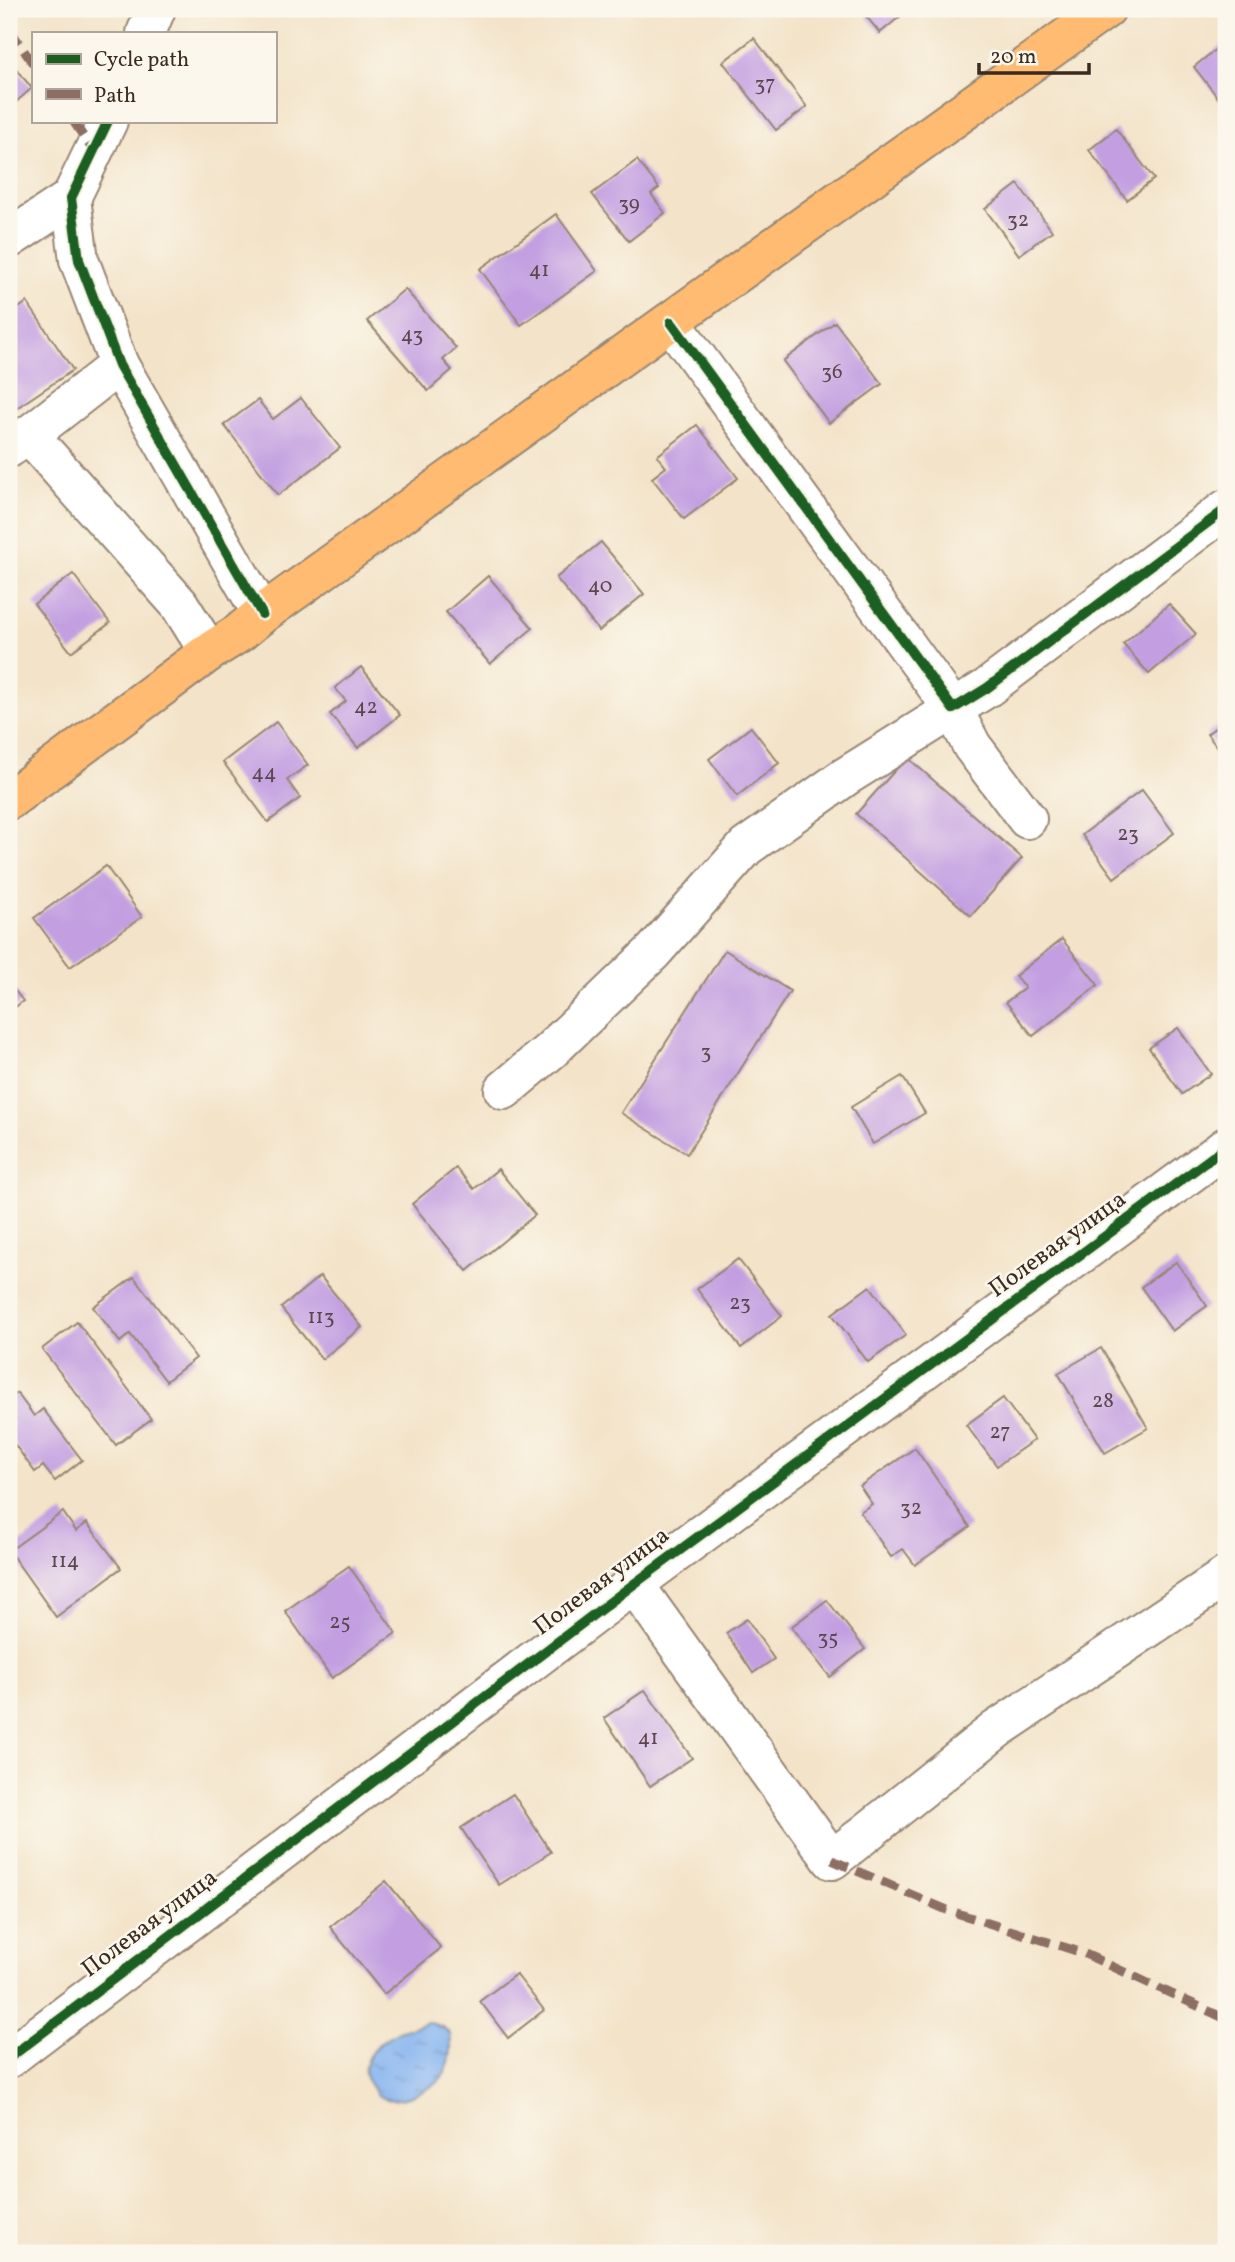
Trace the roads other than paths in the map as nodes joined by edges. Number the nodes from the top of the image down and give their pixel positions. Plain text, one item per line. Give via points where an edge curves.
1 (156, 9) edge
2 (1106, 9) edge
3 (146, 32) edge
4 (108, 122) edge
5 (71, 198) junction
6 (9, 239) edge
7 (671, 322) junction
8 (118, 365) junction
9 (19, 441) edge
10 (1226, 509) edge
11 (262, 614) junction
12 (209, 652) junction
13 (953, 709) junction
14 (9, 800) edge
15 (1027, 819) dead end
16 (504, 1090) dead end
17 (1226, 1147) edge
18 (1226, 1576) edge
19 (634, 1584) junction
20 (9, 2058) edge

1 - 3 street
2 - 7 main road
4 - 5 street
5 - 6 street
5 - 8 street via 79,260
7 - 11 main road
7 - 13 street
8 - 9 street
8 - 11 street
9 - 12 street via 179,604
10 - 13 street
11 - 12 main road
12 - 14 main road
13 - 15 street via 972,746
13 - 16 street via 746,847 653,952
17 - 19 street, Полевая улица
18 - 19 street via 997,1729 832,1860
19 - 20 street, Полевая улица

